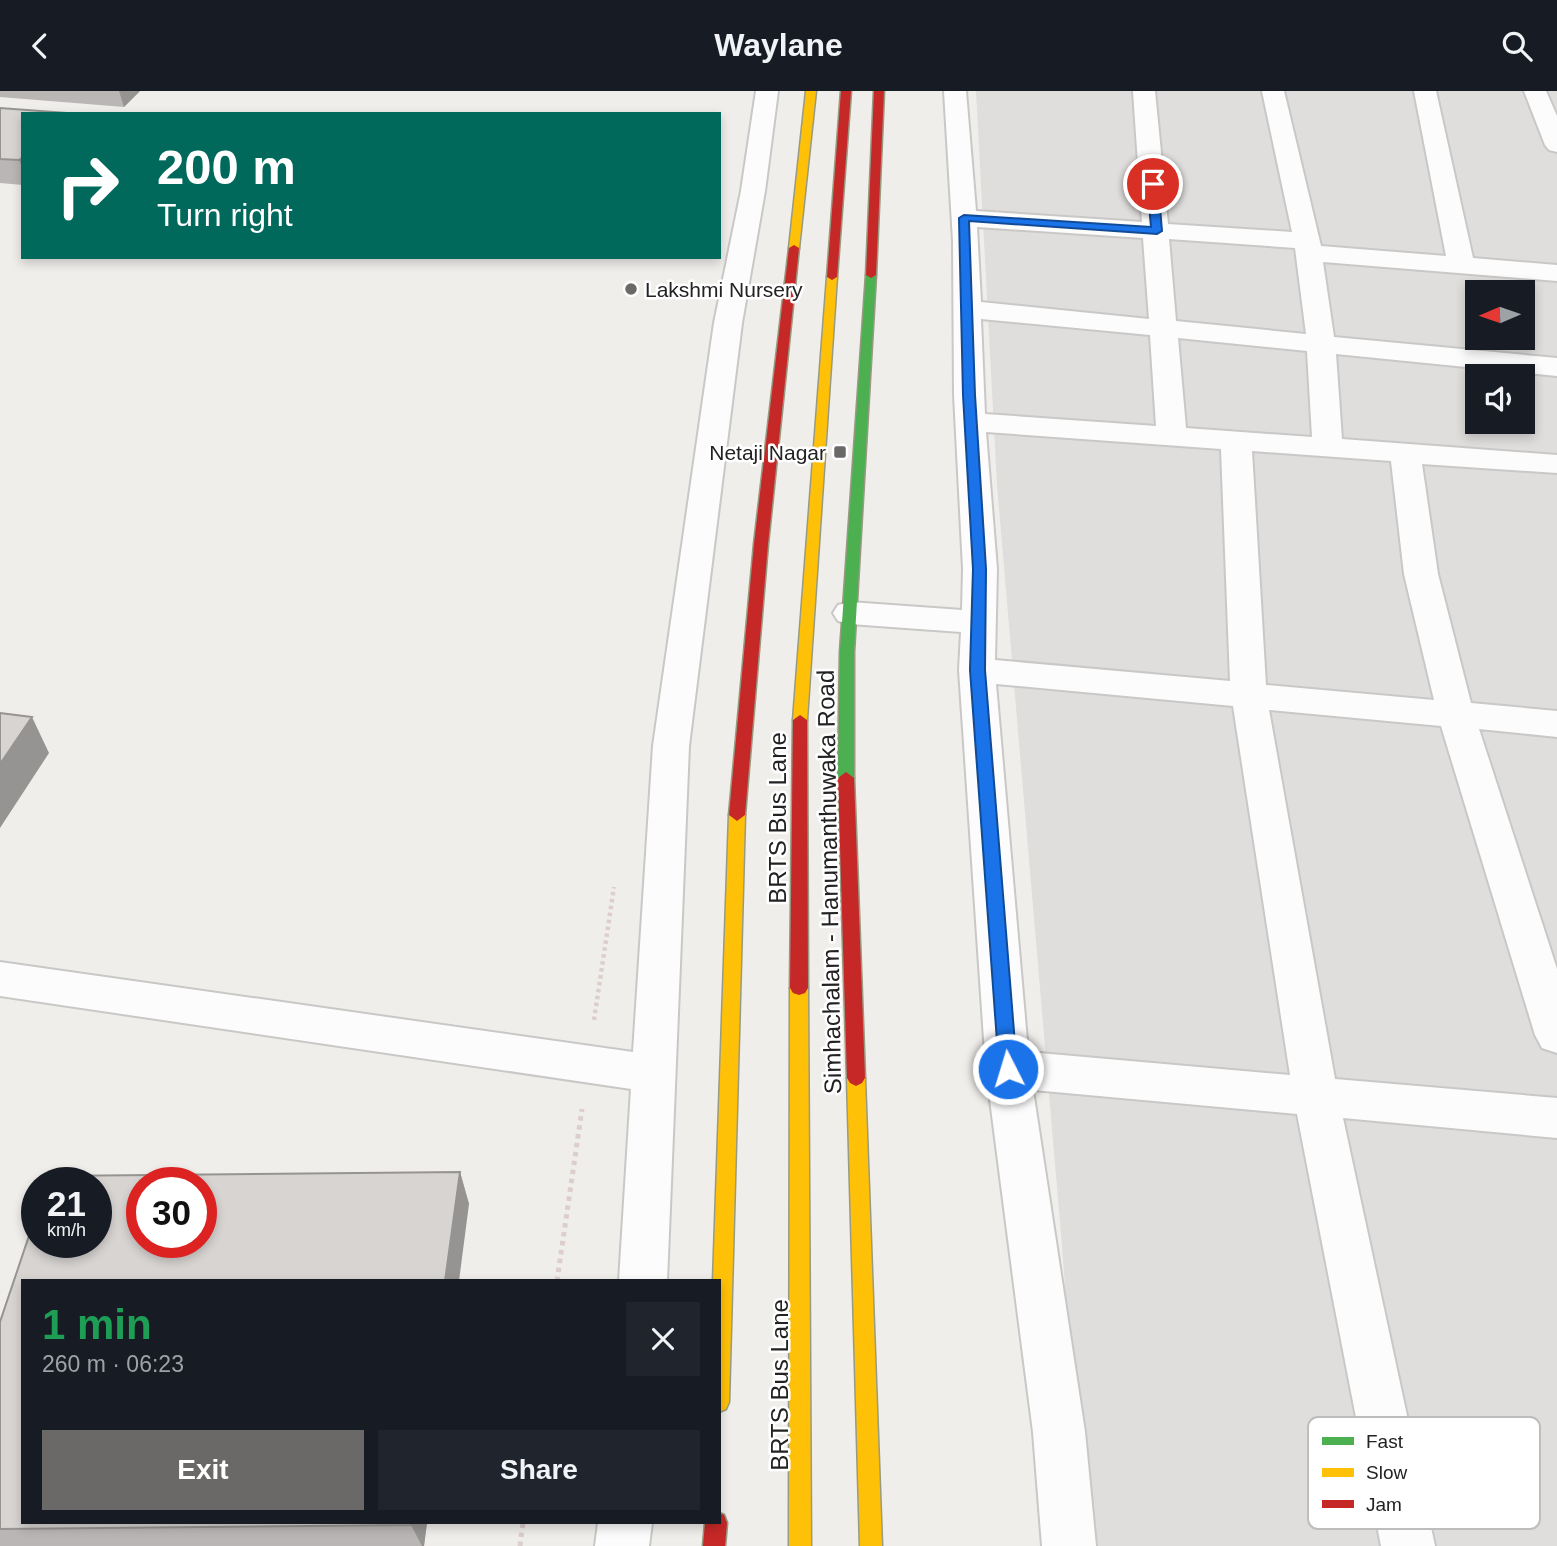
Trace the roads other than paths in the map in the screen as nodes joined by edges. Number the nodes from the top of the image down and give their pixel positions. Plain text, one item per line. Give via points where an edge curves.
1 (767, 91) edge
2 (811, 91) edge
3 (846, 91) edge
4 (879, 91) edge
5 (955, 91) edge
6 (1144, 91) edge
7 (1273, 91) edge
8 (1425, 91) edge
9 (1535, 91) edge
10 (1557, 145) edge
11 (964, 218) junction
12 (1157, 231) junction
13 (1308, 247) junction
14 (1461, 266) junction
15 (1557, 273) edge
16 (967, 309) junction
17 (1164, 329) junction
18 (1321, 345) junction
19 (1557, 367) edge
20 (971, 422) junction
21 (1172, 437) junction
22 (1236, 442) junction
23 (1328, 449) junction
24 (1406, 455) junction
25 (1557, 466) edge
26 (850, 613) junction
27 (979, 622) junction
28 (977, 670) junction
29 (1249, 696) junction
30 (1456, 716) junction
31 (1557, 724) edge
32 (0, 979) edge
33 (1557, 1035) edge
34 (1008, 1069) junction
35 (654, 1074) junction
36 (1316, 1096) junction
37 (1557, 1118) edge
38 (643, 1279) edge
39 (721, 1328) edge
40 (1382, 1417) edge
41 (625, 1524) edge
42 (716, 1524) edge
43 (622, 1546) edge
44 (714, 1546) edge
45 (800, 1546) edge
46 (871, 1546) edge
47 (1069, 1546) edge

1 - 35 street via 728,323 671,746
2 - 39 main road via 761,544 734,848
3 - 45 main road, BRTS Bus Lane via 798,741
4 - 26 main road, Simhachalam - Hanumanthuwaka Road via 868,364
5 - 11 street
6 - 12 street
7 - 13 street
8 - 14 street
9 - 10 street
11 - 12 street
11 - 16 street
12 - 13 street
12 - 17 street
13 - 14 street
13 - 18 street
14 - 15 street
16 - 17 street
16 - 20 street
17 - 18 street
17 - 21 street
18 - 19 street
18 - 23 street
20 - 21 street
20 - 27 street
21 - 22 street
22 - 23 street
22 - 29 street
23 - 24 street
24 - 25 street
24 - 30 street via 1421,574
26 - 27 street
26 - 46 main road, Simhachalam - Hanumanthuwaka Road via 845,747
27 - 28 street
28 - 29 street
28 - 34 street
29 - 30 street
29 - 36 street
30 - 31 street
30 - 33 street
32 - 35 street
34 - 36 street
34 - 47 street via 1059,1431
35 - 38 street
36 - 37 street
36 - 40 street
41 - 43 street
42 - 44 main road

